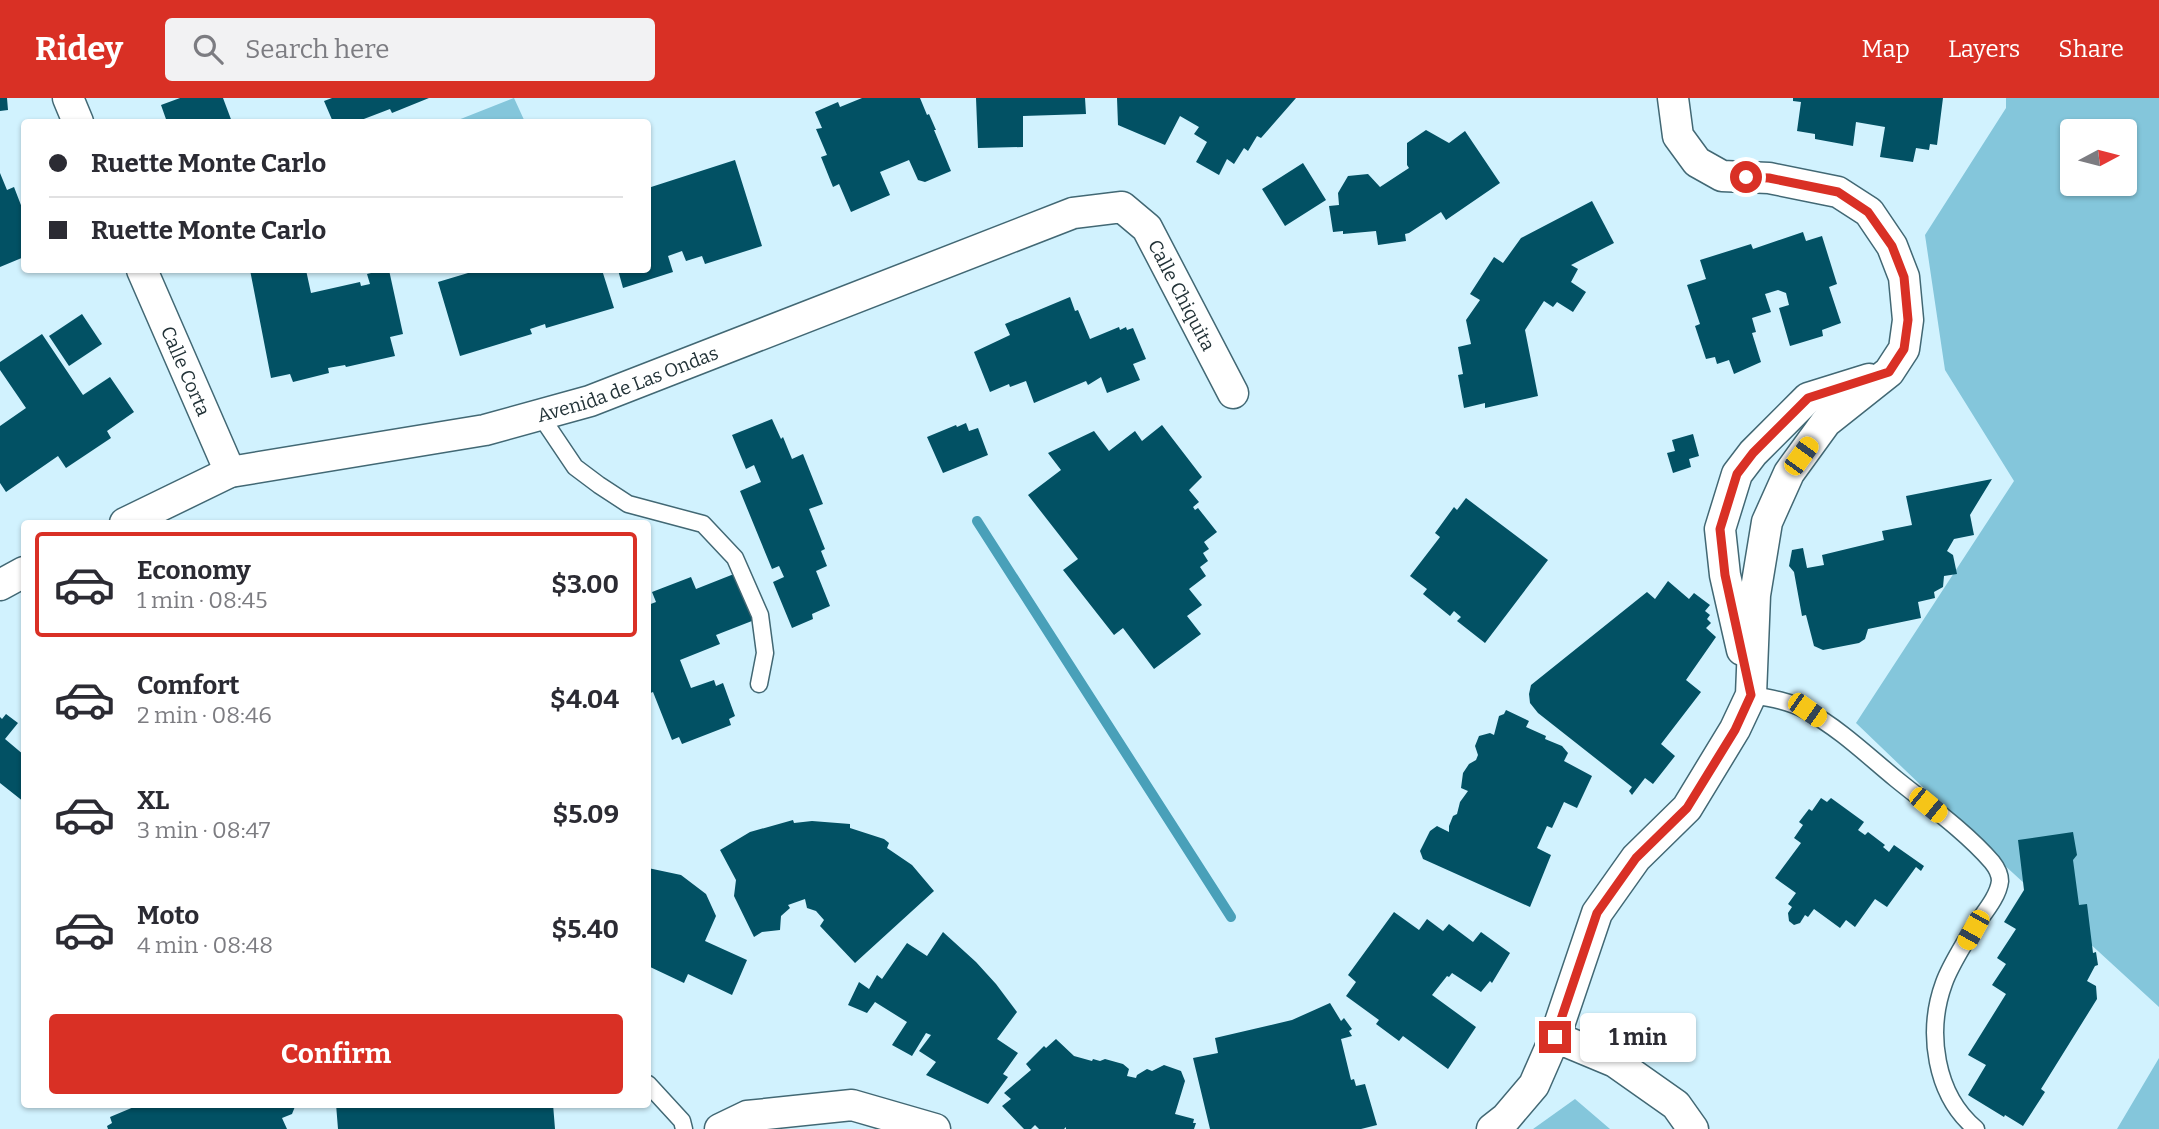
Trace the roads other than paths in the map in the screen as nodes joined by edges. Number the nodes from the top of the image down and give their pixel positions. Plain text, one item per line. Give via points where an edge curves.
1 (68, 98) edge
2 (1673, 98) edge
3 (77, 119) edge
4 (1122, 207) joint
5 (143, 273) edge
6 (1889, 372) junction
7 (1233, 393) dead end
8 (540, 415) junction
9 (230, 472) junction
10 (131, 520) edge
11 (21, 574) edge
12 (0, 584) edge
13 (759, 684) dead end
14 (1751, 695) junction
15 (1555, 1037) junction
16 (651, 1087) edge
17 (684, 1129) edge
18 (720, 1129) edge
19 (935, 1129) edge
20 (1492, 1129) edge
21 (1693, 1129) edge
22 (1976, 1129) edge

1 - 3 street
2 - 6 street via 1678,136 1697,162 1722,176 1769,178 1838,192 1868,212 1892,246 1904,277 1908,320 1904,349
4 - 7 street, Calle Chiquita via 1147,228
4 - 8 street, Avenida de Las Ondas via 1073,213 590,401
5 - 9 street, Calle Corta
6 - 14 street via 1826,422 1789,473 1767,522 1755,595
6 - 14 street via 1808,398 1737,474 1720,529 1725,575
8 - 9 street, Avenida de Las Ondas via 485,430
8 - 13 lane via 575,467 599,485 628,504 703,524 734,558 760,615 765,653
9 - 10 street, Avenida de Las Ondas
11 - 12 street
14 - 15 street via 1687,808 1636,858 1597,913
14 - 22 lane via 1807,710 1948,821 1993,864 2000,878 1997,891 1944,981 1935,1014 1936,1051 1948,1096
15 - 20 street via 1534,1085
15 - 21 street via 1615,1062 1676,1105
16 - 17 lane
18 - 19 street via 747,1116 852,1105

